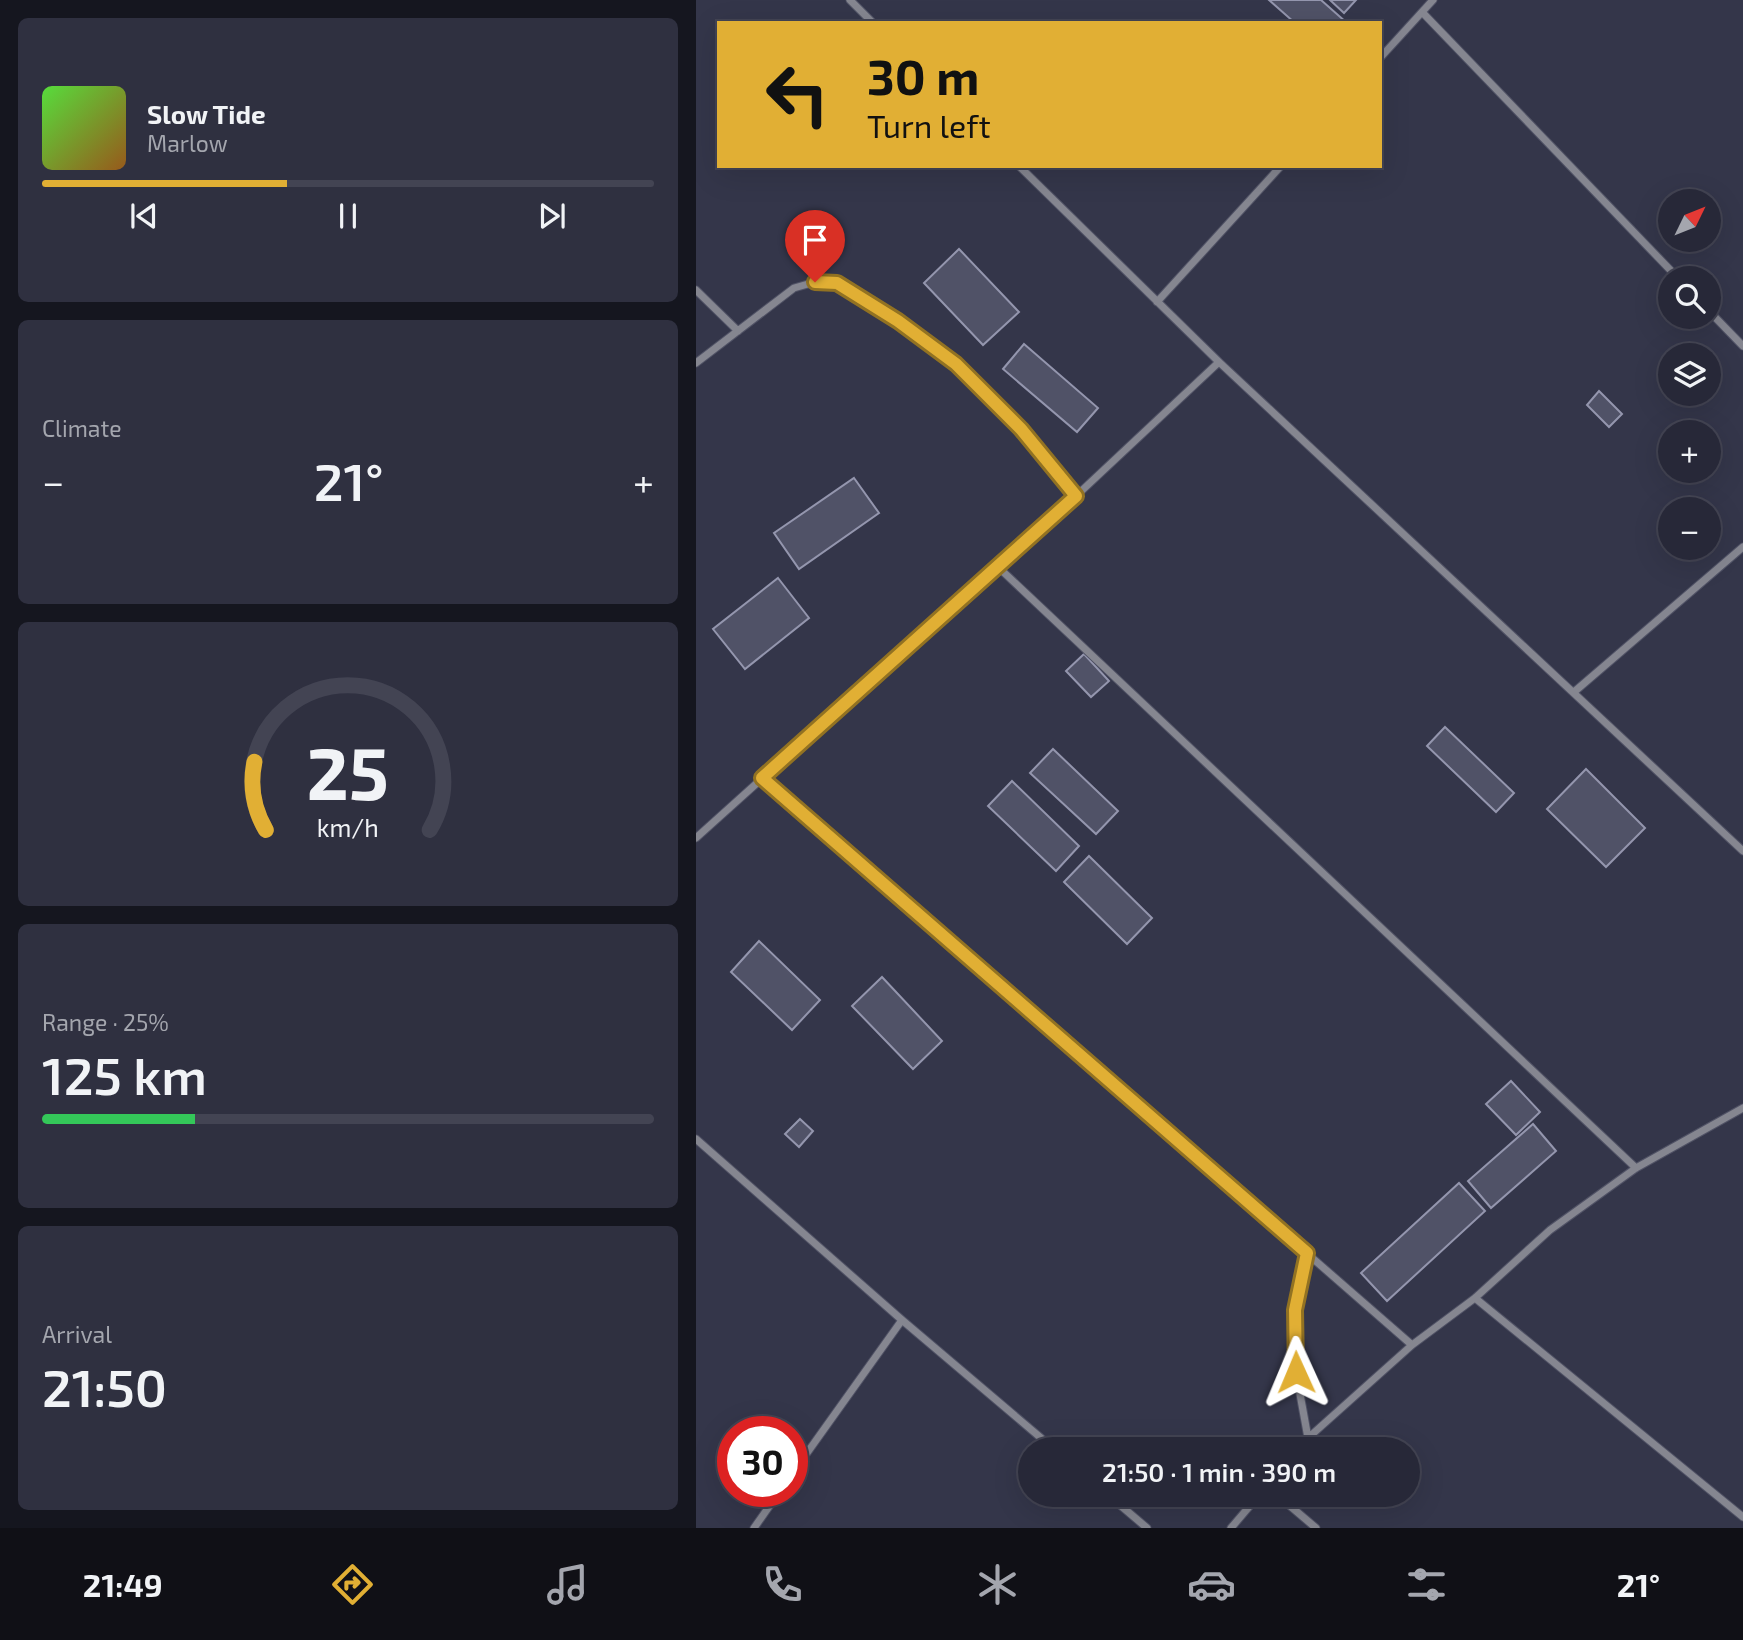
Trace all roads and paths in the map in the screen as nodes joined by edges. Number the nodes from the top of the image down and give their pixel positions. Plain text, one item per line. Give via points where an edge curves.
1 (850, 0) edge
2 (1433, 0) edge
3 (1422, 12) junction
4 (871, 21) edge
5 (1382, 56) edge
6 (1021, 168) edge
7 (1279, 168) edge
8 (1666, 266) edge
9 (696, 290) edge
10 (1157, 302) junction
11 (1721, 324) edge
12 (738, 331) junction
13 (1742, 346) edge
14 (1219, 362) junction
15 (696, 363) edge
16 (1076, 496) junction
17 (1742, 547) edge
18 (997, 566) junction
19 (1574, 692) junction
20 (762, 778) junction
21 (696, 838) edge
22 (1742, 851) edge
23 (1742, 1108) edge
24 (696, 1139) edge
25 (1636, 1168) junction
26 (1307, 1253) junction
27 (1475, 1298) junction
28 (902, 1320) junction
29 (1412, 1346) junction
30 (1040, 1437) edge
31 (1308, 1437) edge
32 (1309, 1437) edge
33 (808, 1452) edge
34 (769, 1507) edge
35 (1122, 1507) edge
36 (1249, 1507) edge
37 (1291, 1507) edge
38 (1742, 1517) edge
39 (754, 1528) edge
40 (1147, 1528) edge
41 (1231, 1528) edge
42 (1316, 1528) edge

1 - 4 street
2 - 3 street
3 - 5 street
3 - 8 street
6 - 10 street
7 - 10 street
9 - 12 street
10 - 14 street
11 - 13 street
12 - 15 street
12 - 16 street via 794,288 815,282 837,283 956,364 1021,429
14 - 16 street
14 - 19 street
16 - 18 street
17 - 19 street
18 - 20 street
18 - 25 street
19 - 22 street
20 - 21 street
20 - 26 street
23 - 25 street
24 - 28 street
25 - 27 street via 1550,1230
26 - 29 street
26 - 31 street via 1295,1310 1296,1372
27 - 29 street
27 - 38 street
28 - 30 street
28 - 33 street
29 - 32 street
34 - 39 street
35 - 40 street
36 - 41 street
37 - 42 street

